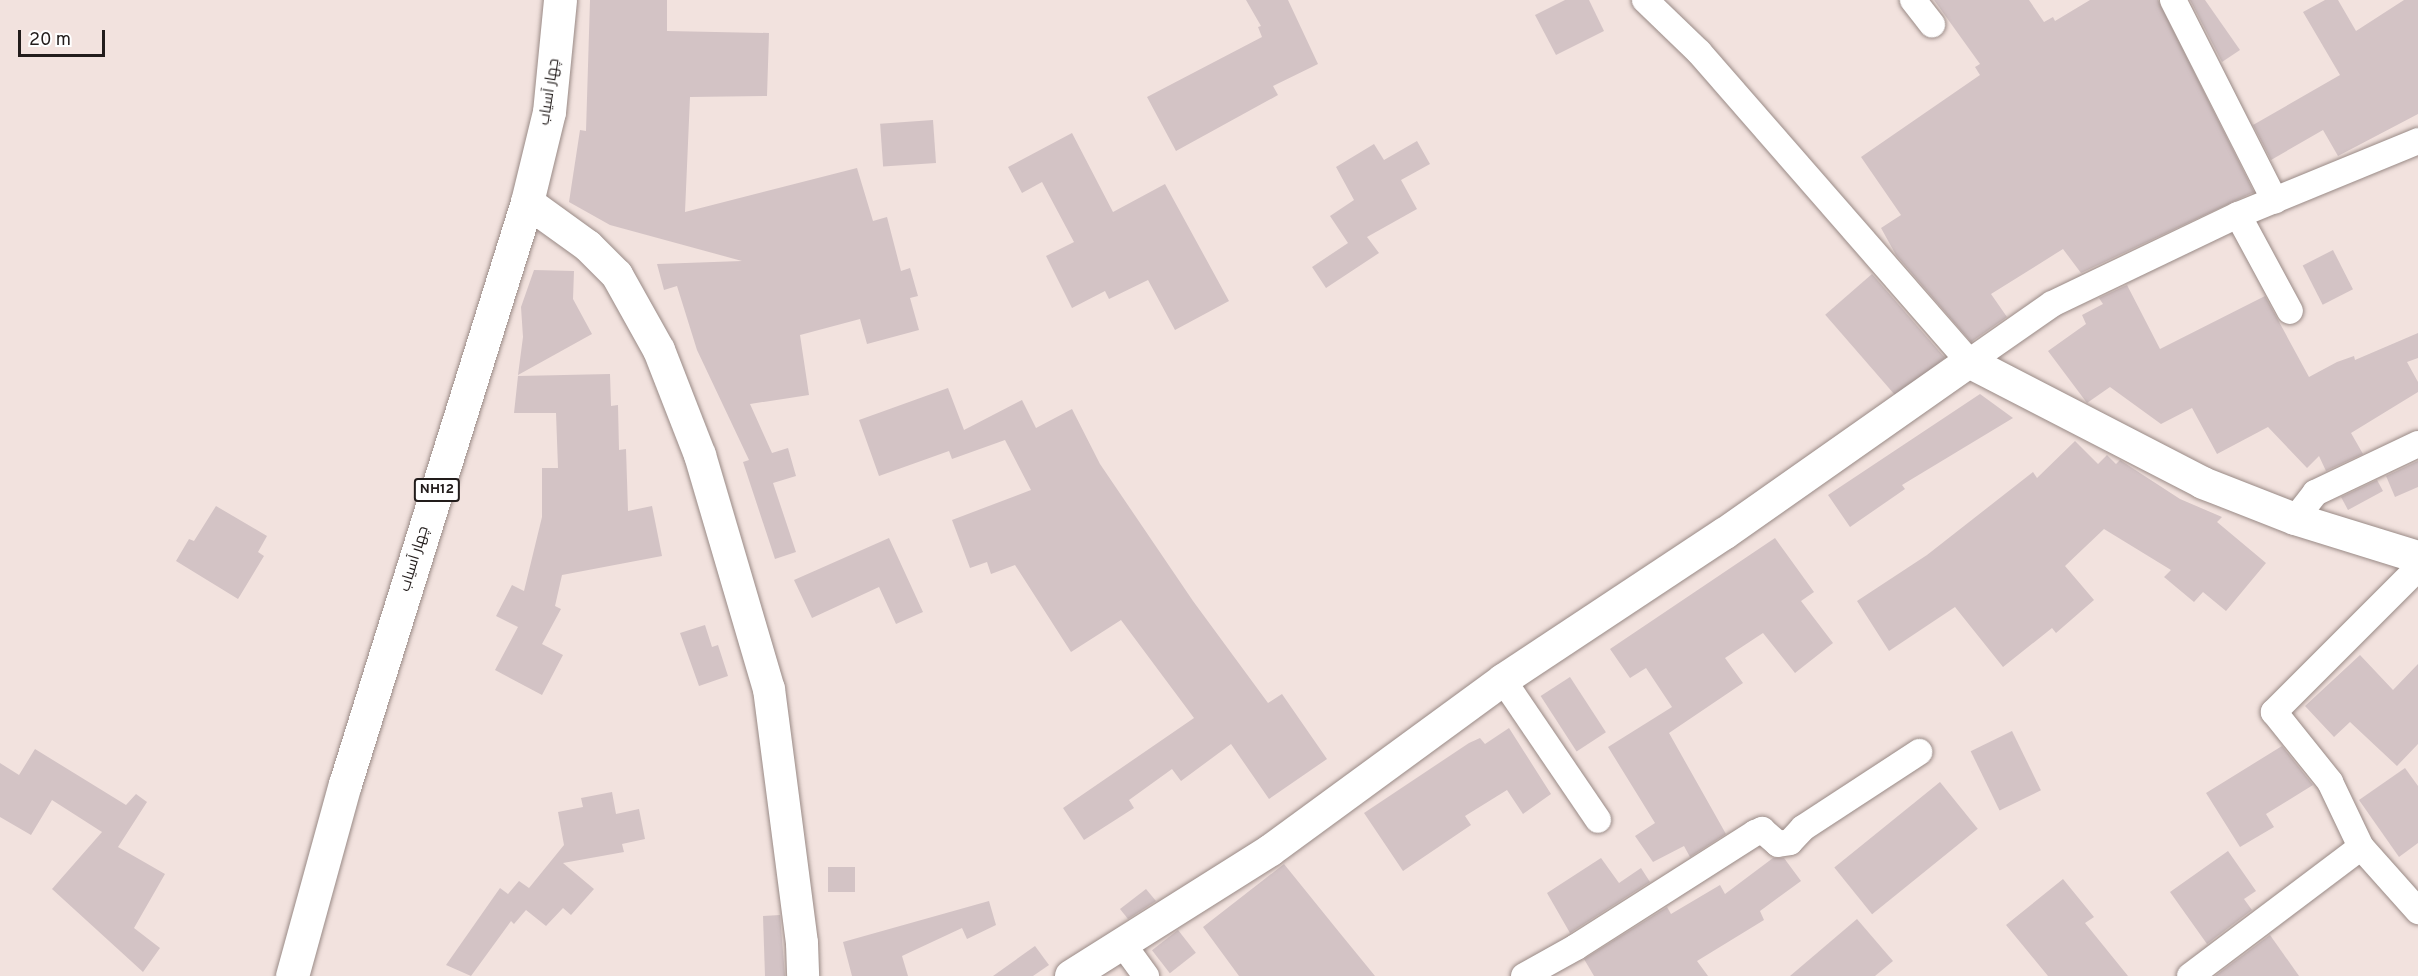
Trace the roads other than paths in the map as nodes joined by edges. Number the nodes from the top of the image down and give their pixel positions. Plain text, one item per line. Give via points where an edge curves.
1 (560, 0) edge
2 (1645, 0) edge
3 (1913, 0) edge
4 (2173, 0) edge
5 (1932, 24) dead end
6 (2418, 141) edge
7 (2275, 201) junction
8 (527, 202) junction
9 (2238, 215) junction
10 (2290, 311) dead end
11 (1969, 362) junction
12 (2418, 444) edge
13 (2295, 519) junction
14 (2418, 557) edge
15 (2418, 568) edge
16 (1503, 680) junction
17 (1918, 752) dead end
18 (1599, 820) dead end
19 (2361, 848) junction
20 (2418, 911) edge
21 (1122, 943) junction
22 (292, 976) edge
23 (803, 976) edge
24 (1071, 976) edge
25 (1146, 976) edge
26 (1524, 976) edge
27 (2190, 976) edge

1 - 8 highway, چهار آسیاب / NH12 via 549,112
2 - 11 street via 1699,52
3 - 5 street
4 - 7 street
6 - 7 street
7 - 9 street
8 - 22 highway, چهار آسیاب / NH12 via 345,784
8 - 23 street via 588,246 617,275 659,350 700,455 769,688
9 - 10 street
9 - 11 street via 2052,304
11 - 13 street via 2203,483
11 - 16 street via 1724,534
12 - 13 street via 2315,493
13 - 14 street
15 - 19 street via 2274,712 2330,782
16 - 18 street
16 - 21 street via 1271,850
17 - 26 street via 1803,828 1790,842 1778,844 1761,830 1755,833
19 - 20 street
19 - 27 street
21 - 24 street
21 - 25 street

